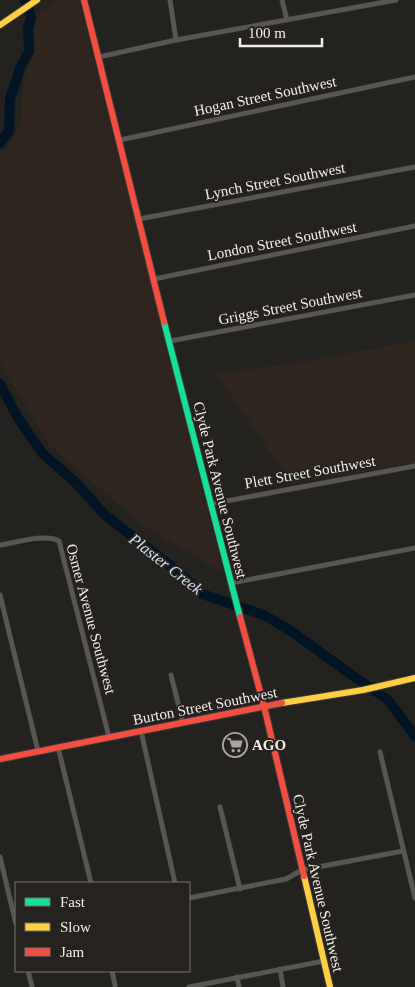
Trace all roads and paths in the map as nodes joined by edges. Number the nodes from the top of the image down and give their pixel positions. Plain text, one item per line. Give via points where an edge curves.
1 (37, 0) edge
2 (84, 0) edge
3 (170, 0) edge
4 (282, 0) edge
5 (396, 0) edge
6 (286, 20) junction
7 (0, 25) edge
8 (176, 40) junction
9 (98, 57) junction
10 (415, 77) edge
11 (120, 140) junction
12 (415, 167) edge
13 (139, 219) junction
14 (415, 226) edge
15 (154, 279) junction
16 (415, 295) edge
17 (170, 341) junction
18 (415, 466) edge
19 (210, 504) junction
20 (0, 545) edge
21 (415, 548) edge
22 (232, 587) junction
23 (0, 595) edge
24 (171, 675) dead end
25 (415, 678) edge
26 (264, 706) junction
27 (183, 722) junction
28 (141, 731) junction
29 (109, 737) junction
30 (58, 747) junction
31 (38, 751) junction
32 (380, 752) dead end
33 (0, 759) edge
34 (220, 807) dead end
35 (403, 851) junction
36 (0, 857) edge
37 (302, 870) junction
38 (91, 882) edge
39 (175, 882) edge
40 (240, 889) junction
41 (190, 898) edge
42 (415, 898) edge
43 (15, 920) edge
44 (324, 961) junction
45 (280, 969) junction
46 (28, 972) edge
47 (112, 972) edge
48 (237, 977) junction
49 (115, 985) dead end
50 (32, 987) edge
51 (188, 987) edge
52 (239, 987) edge
53 (283, 987) edge
54 (330, 987) edge

1 - 7 main road
2 - 9 main road, Clyde Park Avenue Southwest
3 - 8 street
4 - 6 street
5 - 6 street
6 - 8 street
8 - 9 street
9 - 11 main road, Clyde Park Avenue Southwest
10 - 11 street, Hogan Street Southwest
11 - 13 main road, Clyde Park Avenue Southwest
12 - 13 street, Lynch Street Southwest
13 - 15 main road, Clyde Park Avenue Southwest
14 - 15 street, London Street Southwest
15 - 17 main road, Clyde Park Avenue Southwest
16 - 17 street, Griggs Street Southwest
17 - 19 main road, Clyde Park Avenue Southwest
18 - 19 street, Plett Street Southwest
19 - 22 main road, Clyde Park Avenue Southwest
20 - 29 street, Osmer Avenue Southwest via 40,538 59,541
21 - 22 street
22 - 26 main road, Clyde Park Avenue Southwest
23 - 31 street
24 - 27 street
25 - 26 main road, Burton Street Southwest
26 - 27 main road, Burton Street Southwest
26 - 37 main road, Clyde Park Avenue Southwest
27 - 28 main road, Burton Street Southwest
28 - 29 main road, Burton Street Southwest
28 - 39 street
29 - 30 main road, Burton Street Southwest
30 - 31 main road, Burton Street Southwest
30 - 38 street
31 - 33 main road, Burton Street Southwest
32 - 35 street
34 - 40 street
35 - 37 street
35 - 42 street
36 - 43 street
37 - 40 street via 286,879
37 - 44 main road, Clyde Park Avenue Southwest
40 - 41 street
44 - 45 street
44 - 54 main road, Clyde Park Avenue Southwest
45 - 48 street
45 - 53 street
46 - 50 street
47 - 49 street
48 - 51 street
48 - 52 street

